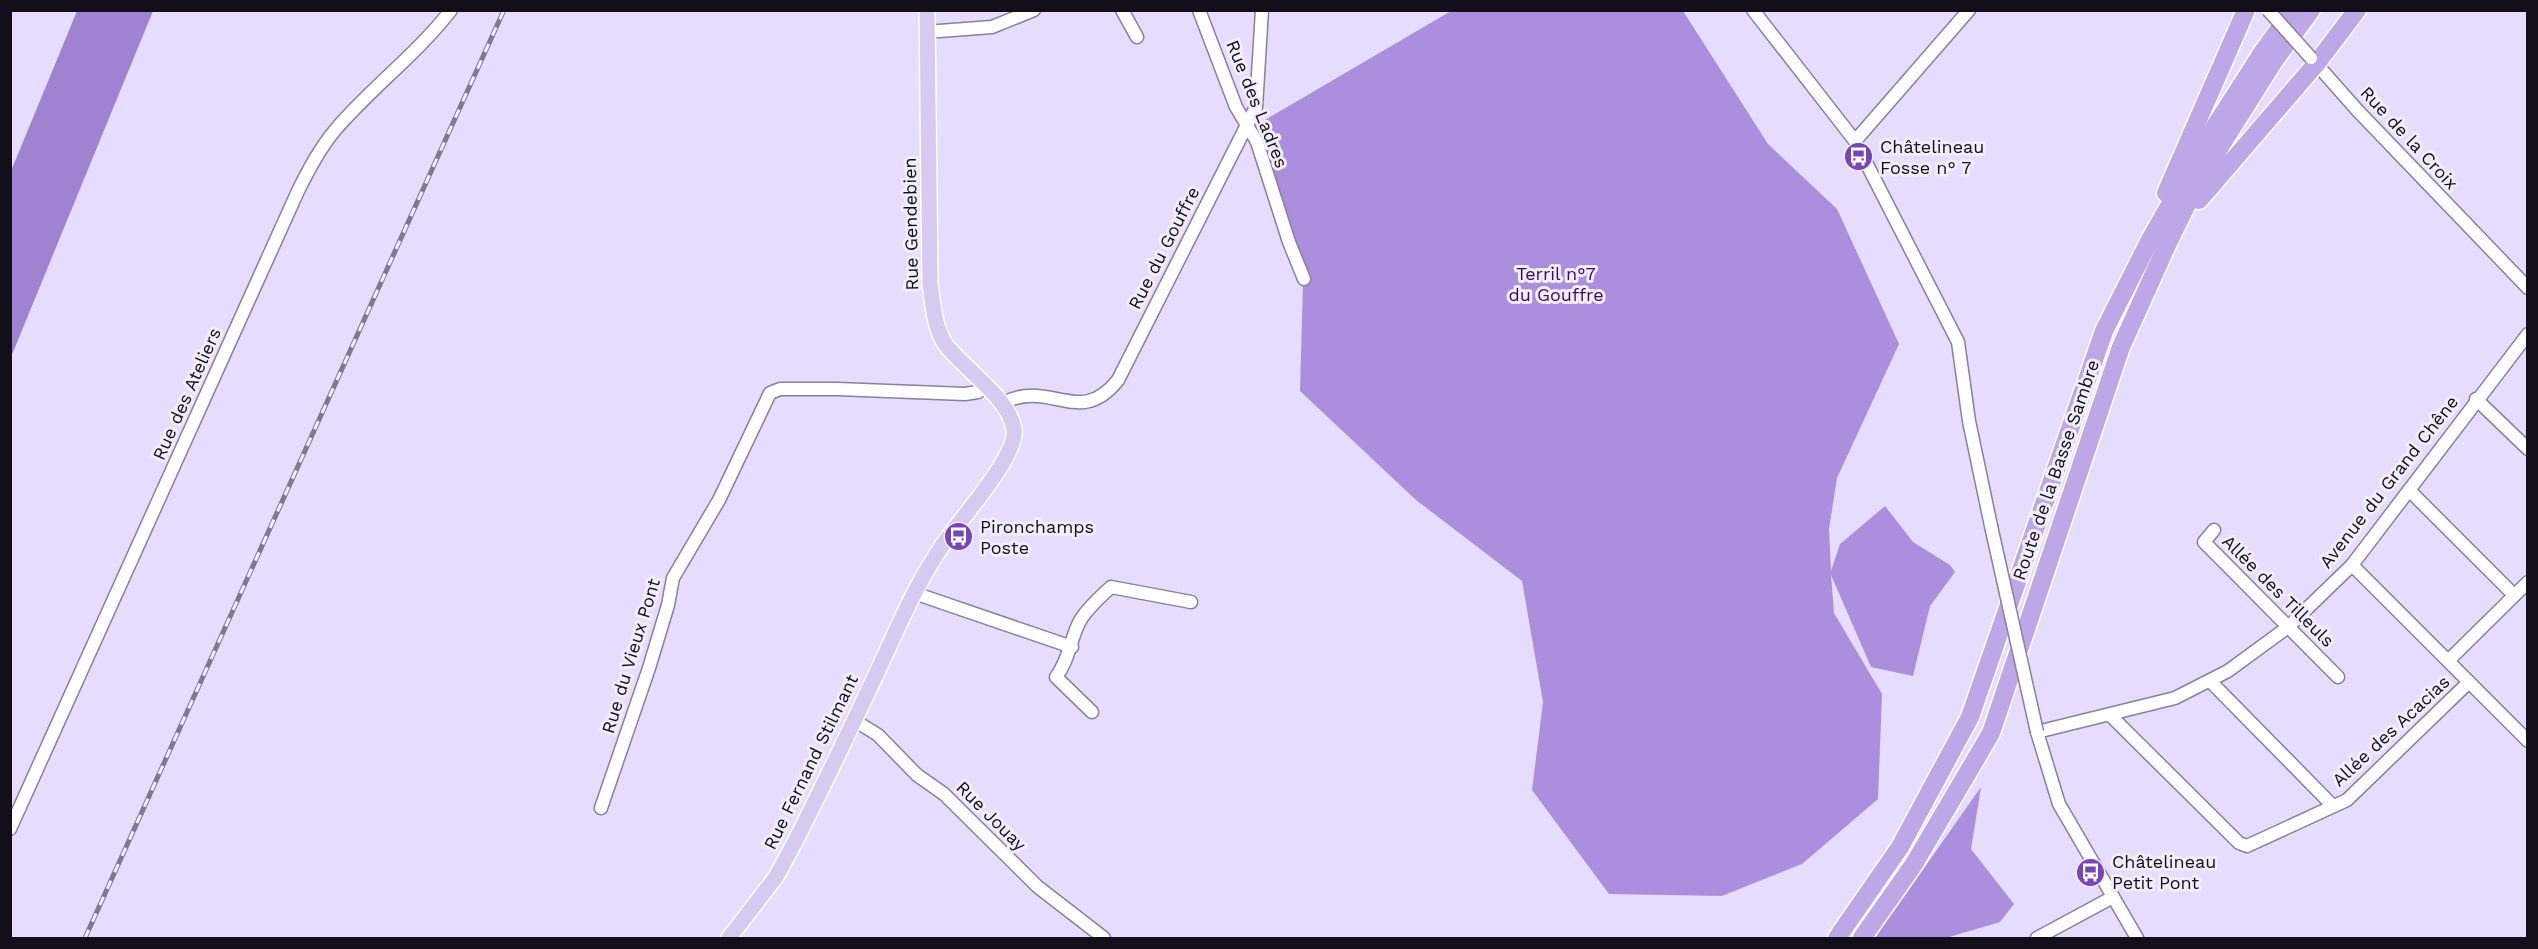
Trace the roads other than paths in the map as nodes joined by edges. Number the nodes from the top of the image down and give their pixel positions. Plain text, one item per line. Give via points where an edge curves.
1 (451, 10) edge
2 (927, 10) edge
3 (1034, 10) edge
4 (1122, 10) edge
5 (1199, 10) edge
6 (1262, 10) edge
7 (1753, 10) edge
8 (1969, 10) edge
9 (2246, 10) edge
10 (2268, 10) edge
11 (2293, 10) edge
12 (2311, 10) edge
13 (2357, 10) edge
14 (926, 32) junction
15 (1137, 37) dead end
16 (2314, 61) junction
17 (1248, 126) junction
18 (1855, 141) junction
19 (2159, 241) junction
20 (1304, 279) dead end
21 (2528, 288) edge
22 (2528, 334) edge
23 (985, 387) junction
24 (2476, 399) junction
25 (1003, 403) junction
26 (2528, 449) edge
27 (2409, 490) junction
28 (2214, 530) dead end
29 (2352, 565) junction
30 (2528, 582) edge
31 (914, 593) junction
32 (2514, 595) junction
33 (1191, 602) dead end
34 (2288, 627) junction
35 (1072, 647) junction
36 (2448, 661) junction
37 (2338, 676) dead end
38 (2210, 681) junction
39 (2469, 682) junction
40 (1092, 712) dead end
41 (2111, 716) junction
42 (854, 720) junction
43 (2037, 732) junction
44 (2526, 738) edge
45 (2333, 806) junction
46 (601, 808) dead end
47 (10, 829) edge
48 (2113, 897) junction
49 (729, 939) edge
50 (1104, 939) edge
51 (1837, 939) edge
52 (1862, 939) edge
53 (2037, 939) edge
54 (2137, 939) edge

1 - 47 street, Rue des Ateliers via 358,104 315,157
2 - 14 main road, Rue Gendebien
3 - 14 street via 992,27
4 - 15 street
5 - 17 street, Rue des Ladres via 1236,107
6 - 17 street, Rue du Gouffre via 1256,107
7 - 18 street
8 - 18 street
9 - 19 highway via 2169,184
10 - 16 street, Rue de la Croix, bridge
11 - 19 highway, Route de la Basse Sambre via 2212,131
12 - 19 highway, Route de la Basse Sambre
13 - 16 highway
14 - 23 main road, Rue Gendebien via 930,284 937,327 945,344
16 - 19 highway
16 - 21 street, Rue de la Croix
17 - 20 street, Rue des Ladres
17 - 25 street, Rue du Gouffre via 1111,388 1086,403 1033,394
18 - 43 street, bridge via 1958,342 1969,421
19 - 51 highway, Route de la Basse Sambre via 2104,331 1970,717 1900,847
19 - 52 highway, Route de la Basse Sambre via 1991,733 1914,864
22 - 24 street, Avenue du Grand Chêne
23 - 25 main road, Rue Gendebien
23 - 46 street, Rue du Vieux Pont via 964,394 837,389 780,389 770,393 719,500 673,578 649,668
24 - 26 street
24 - 27 street, Avenue du Grand Chêne
25 - 31 main road, Rue Gendebien via 1014,428 1011,449
27 - 29 street, Avenue du Grand Chêne
27 - 32 street
28 - 34 street, Allée des Tilleuls via 2204,542
29 - 34 street, Avenue du Grand Chêne
29 - 36 street
30 - 32 street
31 - 35 street
31 - 42 main road, Rue Fernand Stilmant
32 - 36 street
33 - 35 street via 1111,586 1080,620
34 - 37 street, Allée des Tilleuls
34 - 38 street, Avenue du Grand Chêne
35 - 40 street via 1056,677
36 - 39 street
38 - 41 street, Avenue du Grand Chêne via 2175,698
38 - 45 street
39 - 44 street
39 - 45 street, Allée des Acacias via 2347,800
41 - 43 street, Avenue du Grand Chêne
41 - 45 street, Allée des Acacias via 2239,843 2247,846
42 - 49 main road, Rue Fernand Stilmant via 776,877
42 - 50 street, Rue Jouay via 878,735 1038,887
43 - 48 street via 2060,804
48 - 53 street
48 - 54 street

